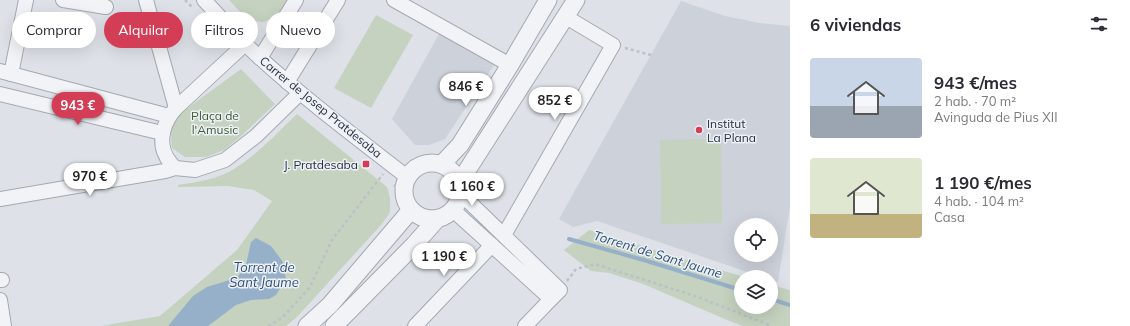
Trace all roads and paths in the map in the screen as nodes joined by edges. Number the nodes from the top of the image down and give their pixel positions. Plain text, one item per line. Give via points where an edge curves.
1 (26, 0) edge
2 (63, 0) edge
3 (146, 0) edge
4 (204, 0) edge
5 (296, 0) edge
6 (338, 0) edge
7 (394, 0) edge
8 (548, 0) edge
9 (576, 0) edge
10 (106, 8) dead end
11 (215, 12) edge
12 (566, 17) junction
13 (613, 44) junction
14 (241, 48) edge
15 (249, 48) edge
16 (651, 54) dead end
17 (260, 58) junction
18 (510, 65) junction
19 (5, 73) edge
20 (287, 82) junction
21 (300, 93) junction
22 (0, 94) edge
23 (172, 112) junction
24 (162, 133) junction
25 (442, 164) junction
26 (175, 168) junction
27 (384, 173) dead end
28 (407, 177) junction
29 (460, 188) junction
30 (0, 199) edge
31 (411, 210) junction
32 (453, 210) junction
33 (437, 219) junction
34 (504, 235) junction
35 (492, 245) junction
36 (556, 295) junction
37 (0, 300) edge
38 (4, 326) edge
39 (268, 326) edge
40 (307, 326) edge
41 (334, 326) edge
42 (415, 326) edge
43 (525, 326) edge
44 (772, 326) edge

1 - 19 street
2 - 10 street
3 - 23 street
4 - 11 street, Carrer de Josep Pratdesaba
5 - 17 street
6 - 20 street
7 - 18 street
8 - 18 street
9 - 12 street
12 - 13 street
12 - 29 street
13 - 16 path
13 - 34 street
14 - 23 street
15 - 17 street, Carrer de Josep Pratdesaba
17 - 20 street, Carrer de Josep Pratdesaba
18 - 25 street via 460,145
19 - 23 street
20 - 21 street, Carrer de Josep Pratdesaba
21 - 26 street via 256,136 225,160 195,170
21 - 28 street, Carrer de Josep Pratdesaba
22 - 24 street
23 - 24 street
24 - 26 street via 162,147
25 - 28 street via 422,164
25 - 29 street via 456,175
26 - 30 street
27 - 39 path via 332,240 310,288 283,318
28 - 31 street via 404,194
29 - 32 street via 458,202
29 - 34 street
31 - 33 street via 423,218
31 - 40 street via 330,305
32 - 33 street
32 - 35 street
33 - 41 street
34 - 36 street
35 - 36 street
35 - 42 street
36 - 43 street
36 - 44 path via 576,269 595,264 698,297
37 - 38 street

